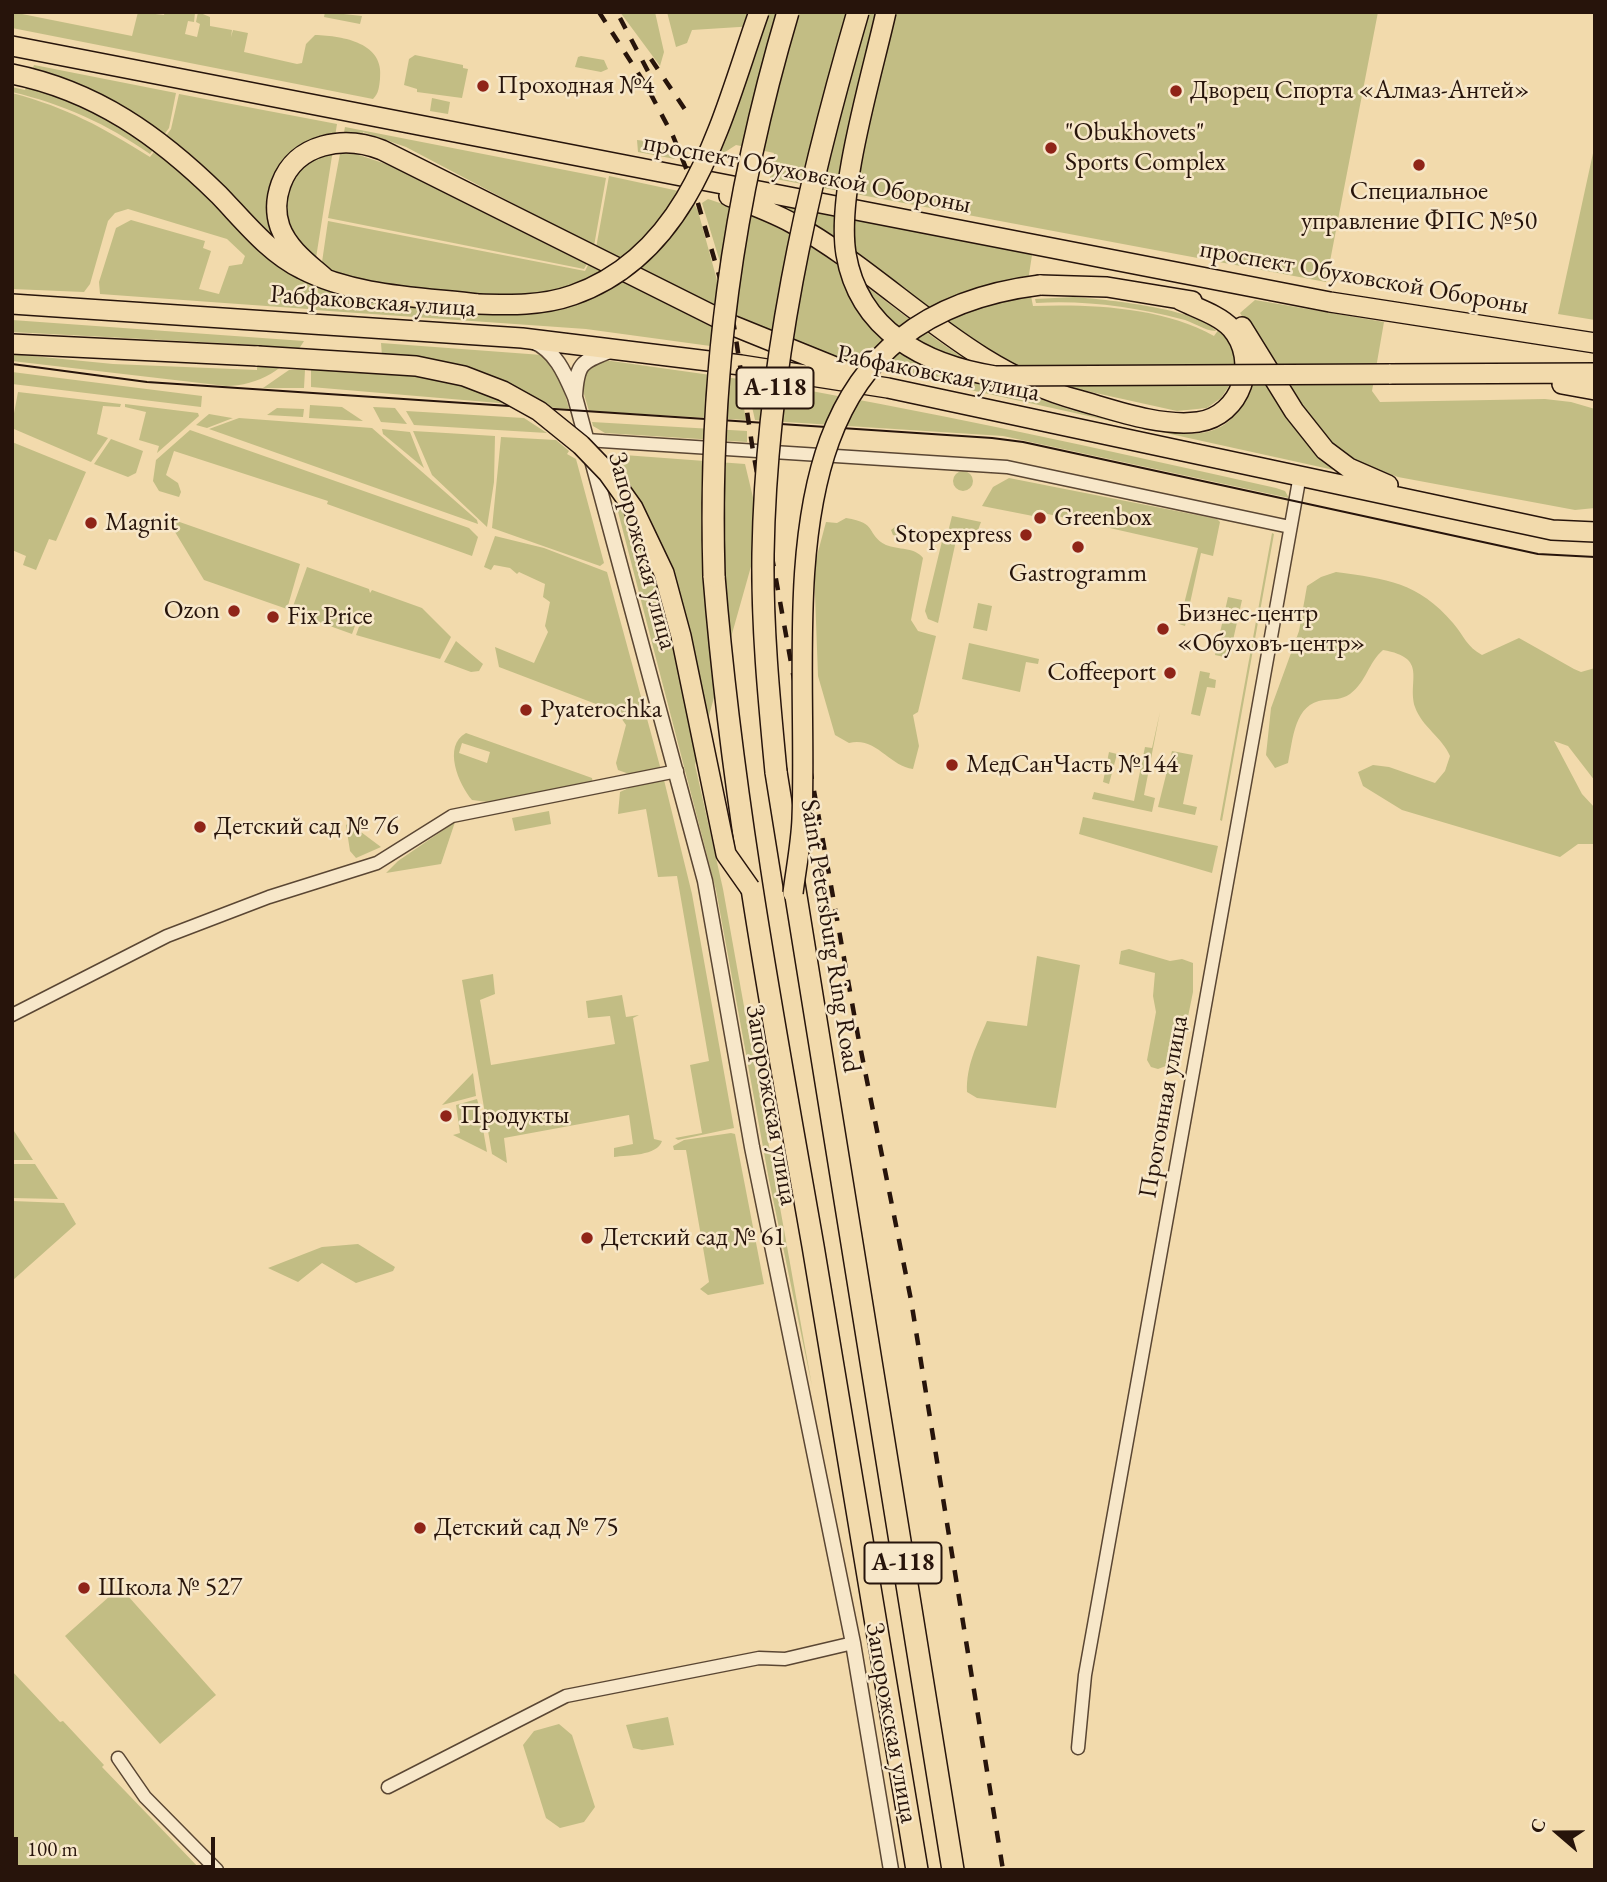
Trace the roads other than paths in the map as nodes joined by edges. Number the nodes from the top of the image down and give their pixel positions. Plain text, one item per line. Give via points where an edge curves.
1 (759, 12) edge
2 (788, 12) edge
3 (858, 12) edge
4 (886, 12) edge
5 (12, 46) edge
6 (12, 74) edge
7 (662, 174) junction
8 (326, 279) junction
9 (1180, 300) junction
10 (12, 304) edge
11 (522, 338) junction
12 (1595, 343) edge
13 (12, 344) edge
14 (619, 348) junction
15 (1595, 373) edge
16 (1484, 374) junction
17 (888, 388) junction
18 (1595, 390) edge
19 (575, 397) junction
20 (586, 440) junction
21 (1300, 475) junction
22 (1420, 500) junction
23 (1595, 524) edge
24 (1290, 527) junction
25 (1552, 530) junction
26 (1595, 532) edge
27 (677, 771) junction
28 (750, 888) junction
29 (793, 893) junction
30 (12, 1015) edge
31 (853, 1643) junction
32 (1078, 1748) dead end
33 (118, 1758) dead end
34 (388, 1787) dead end
35 (217, 1870) edge
36 (891, 1870) edge
37 (917, 1870) edge
38 (953, 1870) edge

1 - 8 main road, bridge via 684,206 663,234 618,274 573,295 522,305 401,295
2 - 28 highway, А-118, bridge via 738,216 723,308 714,419 714,576
3 - 29 highway, Saint Petersburg Ring Road / А-118, bridge via 803,216 784,318 766,478 765,659
4 - 16 main road, bridge via 853,163 846,252 859,292 873,315 891,335 920,355 995,376
5 - 7 main road, проспект Обуховской Обороны
6 - 8 main road via 102,104 145,129 282,257
7 - 9 main road via 793,224 963,344 1042,390 1160,419 1199,422 1219,415 1234,400 1245,371 1244,354 1230,327
7 - 12 main road, проспект Обуховской Обороны via 1330,302
8 - 17 main road via 286,238 276,211 277,195 299,158 321,145 358,142 382,149 734,326
9 - 22 main road via 1215,307 1239,323 1309,434 1325,450 1349,468
9 - 29 main road, bridge via 1107,287 1041,285 970,302 913,332 873,368 833,429 818,474 807,534 802,821
10 - 11 main road, Рабфаковская улица
11 - 14 main road, Рабфаковская улица
11 - 19 street, Запорожская улица via 540,344 553,357
13 - 28 main road, bridge via 416,366 464,376 540,411 608,473 634,508 664,573 726,854
14 - 17 main road, Рабфаковская улица
14 - 19 street via 584,361 578,369
15 - 16 main road
16 - 18 main road via 1517,383 1581,385
17 - 21 main road, Рабфаковская улица
19 - 20 street, Запорожская улица
20 - 24 street via 1007,467
20 - 27 street, Запорожская улица
21 - 22 main road, Рабфаковская улица
21 - 24 street, Прогонная улица
22 - 25 main road, Рабфаковская улица
23 - 25 main road
24 - 32 street, Прогонная улица via 1085,1675
25 - 26 main road, Рабфаковская улица
27 - 30 street via 452,816 377,863 268,897 167,936
27 - 31 street, Запорожская улица via 705,881 752,1147
28 - 37 highway, А-118
29 - 38 highway, Saint Petersburg Ring Road / А-118
31 - 34 street via 566,1696
31 - 36 street, Запорожская улица
33 - 35 street via 145,1797

